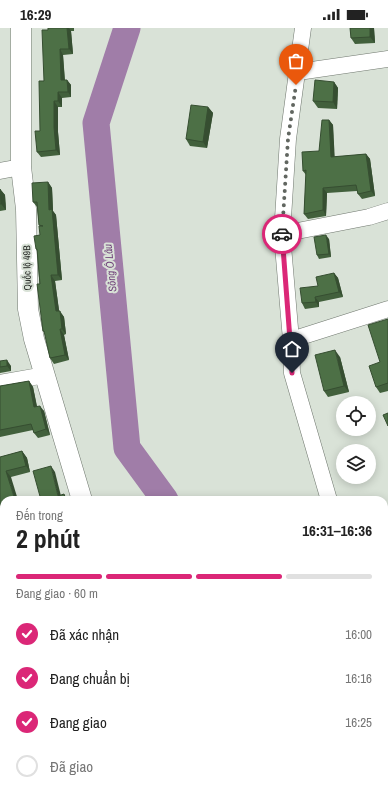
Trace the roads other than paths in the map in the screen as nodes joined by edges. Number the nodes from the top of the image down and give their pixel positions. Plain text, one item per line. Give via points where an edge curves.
1 (21, 28) edge
2 (303, 28) edge
3 (388, 59) edge
4 (298, 72) junction
5 (22, 167) junction
6 (0, 171) edge
7 (388, 212) edge
8 (282, 234) junction
9 (388, 309) edge
10 (290, 340) junction
11 (45, 375) junction
12 (0, 383) edge
13 (81, 496) edge
14 (328, 496) edge

1 - 5 main road, Quốc lộ 49B
2 - 4 street
3 - 4 street
4 - 8 street via 288,139
5 - 6 street
5 - 11 main road, Quốc lộ 49B via 26,209 28,309
7 - 8 street
8 - 10 street
9 - 10 street
10 - 14 street via 292,373
11 - 12 street
11 - 13 main road, Quốc lộ 49B

